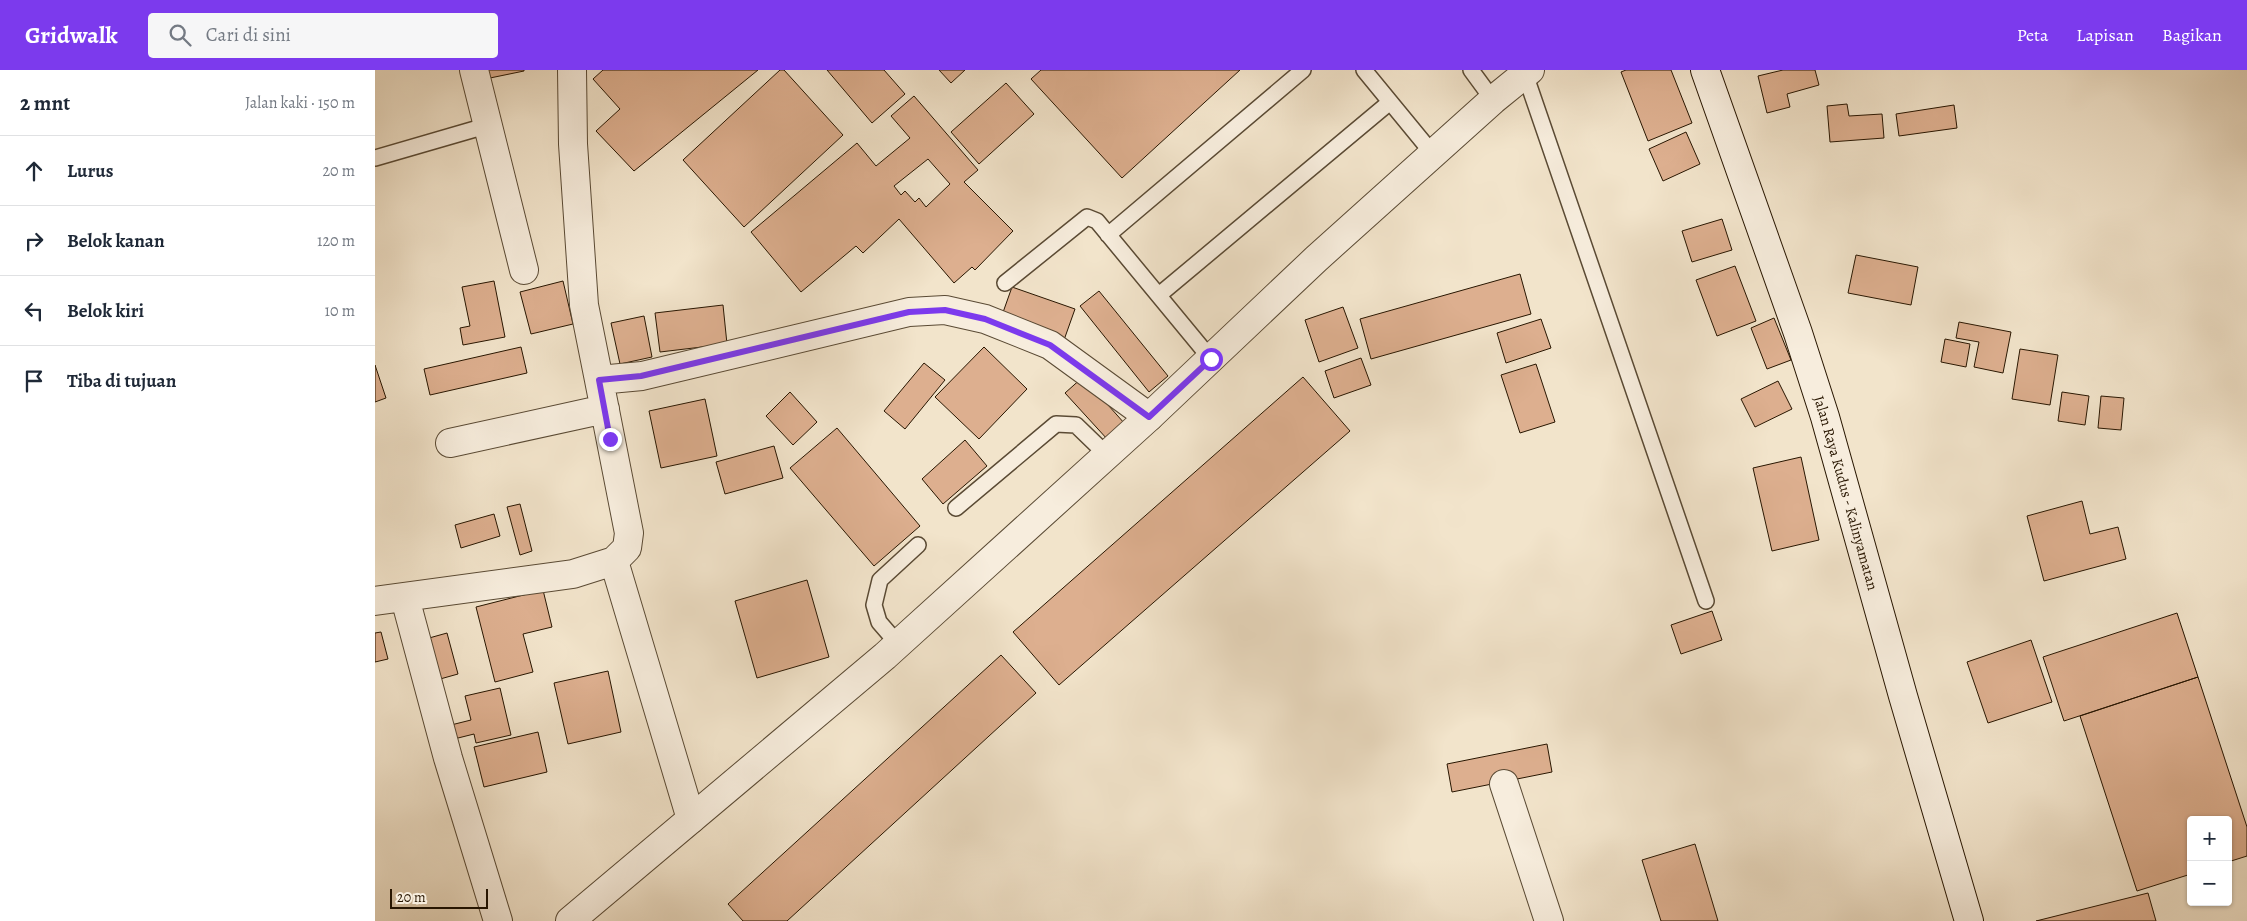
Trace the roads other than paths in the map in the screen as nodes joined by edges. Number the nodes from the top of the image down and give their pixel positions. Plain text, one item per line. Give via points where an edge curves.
1 (475, 70) edge
2 (572, 70) edge
3 (1303, 70) edge
4 (1364, 70) edge
5 (1471, 70) edge
6 (1705, 70) edge
7 (1528, 72) edge
8 (1493, 100) junction
9 (1390, 102) junction
10 (489, 125) junction
11 (1433, 154) junction
12 (375, 158) edge
13 (1108, 235) junction
14 (524, 270) dead end
15 (1005, 283) dead end
16 (1159, 295) junction
17 (1211, 359) junction
18 (599, 380) junction
19 (605, 408) junction
20 (1149, 417) junction
21 (450, 443) dead end
22 (1107, 456) junction
23 (956, 508) dead end
24 (918, 545) dead end
25 (614, 562) junction
26 (405, 598) junction
27 (1706, 600) dead end
28 (375, 602) edge
29 (898, 644) junction
30 (1504, 784) dead end
31 (691, 819) junction
32 (498, 921) edge
33 (570, 921) edge
34 (1549, 921) edge
35 (1969, 921) edge

1 - 10 street
2 - 18 street via 573,144 584,305
3 - 13 lane
4 - 9 lane
5 - 8 lane
6 - 35 street, Jalan Raya Kudus - Kalinyamatan via 1825,416
7 - 8 street
7 - 27 lane
8 - 11 street
9 - 11 lane
9 - 16 lane
10 - 12 lane
10 - 14 street
11 - 17 street
13 - 15 lane via 1097,222 1087,217
13 - 16 lane
16 - 17 lane
17 - 20 street
18 - 19 street
18 - 20 street via 641,376 909,312 945,310 985,319 1050,345
19 - 21 street
19 - 25 street via 629,534 627,548
20 - 22 street
22 - 23 lane via 1076,424 1056,424
22 - 29 street
24 - 29 lane via 880,580 874,605 879,622
25 - 26 street via 573,574
25 - 31 street
26 - 28 street
26 - 32 street
29 - 31 street
30 - 34 street
31 - 33 street

